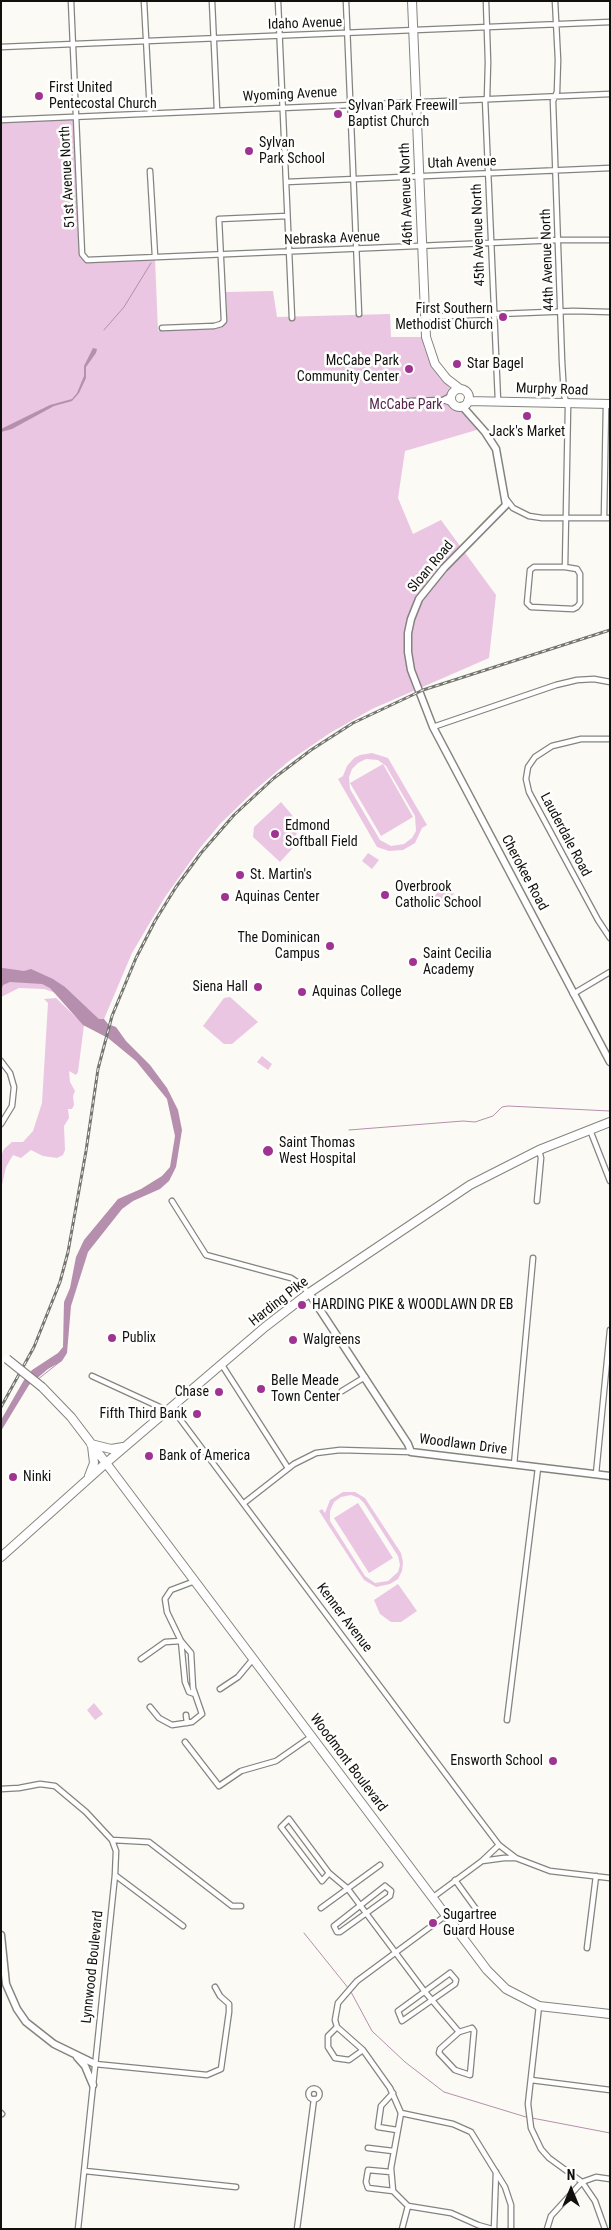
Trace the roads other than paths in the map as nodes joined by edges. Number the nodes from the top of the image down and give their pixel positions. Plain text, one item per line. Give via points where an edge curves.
1 (71, 1) edge
2 (144, 1) edge
3 (212, 1) edge
4 (278, 1) edge
5 (346, 1) edge
6 (412, 1) edge
7 (486, 1) edge
8 (555, 1) edge
9 (610, 22) edge
10 (556, 24) junction
11 (487, 27) junction
12 (413, 30) junction
13 (348, 33) junction
14 (280, 36) junction
15 (214, 39) junction
16 (146, 42) junction
17 (1, 43) edge
18 (73, 44) junction
19 (1, 48) edge
20 (610, 94) edge
21 (556, 97) junction
22 (486, 99) junction
23 (416, 102) junction
24 (350, 104) junction
25 (283, 107) junction
26 (217, 110) junction
27 (150, 113) junction
28 (76, 116) junction
29 (1, 120) edge
30 (610, 168) edge
31 (557, 170) junction
32 (150, 171) dead end
33 (488, 173) junction
34 (419, 176) junction
35 (354, 178) junction
36 (286, 182) junction
37 (287, 216) junction
38 (558, 240) junction
39 (610, 240) edge
40 (492, 243) junction
41 (422, 246) junction
42 (356, 249) junction
43 (289, 252) junction
44 (221, 254) junction
45 (155, 256) junction
46 (86, 260) joint
47 (561, 312) junction
48 (610, 312) edge
49 (359, 314) dead end
50 (494, 314) junction
51 (424, 317) junction
52 (292, 318) dead end
53 (162, 328) dead end
54 (454, 395) junction
55 (466, 401) junction
56 (496, 401) junction
57 (567, 403) junction
58 (608, 404) edge
59 (384, 406) dead end
60 (506, 499) junction
61 (567, 518) junction
62 (607, 518) edge
63 (565, 567) junction
64 (610, 682) edge
65 (419, 695) joint
66 (433, 727) junction
67 (610, 738) edge
68 (610, 938) edge
69 (610, 972) edge
70 (573, 994) junction
71 (1, 1061) edge
72 (610, 1062) edge
73 (610, 1122) edge
74 (1, 1124) edge
75 (590, 1130) junction
76 (539, 1150) junction
77 (610, 1181) edge
78 (172, 1201) dead end
79 (537, 1202) dead end
80 (533, 1258) dead end
81 (309, 1293) junction
82 (610, 1330) edge
83 (609, 1343) edge
84 (4, 1357) edge
85 (222, 1365) junction
86 (92, 1376) dead end
87 (365, 1377) junction
88 (604, 1386) junction
89 (610, 1387) edge
90 (342, 1391) dead end
91 (167, 1412) junction
92 (91, 1444) junction
93 (130, 1444) junction
94 (411, 1452) junction
95 (106, 1463) junction
96 (514, 1465) junction
97 (288, 1468) junction
98 (538, 1468) junction
99 (596, 1474) junction
100 (610, 1476) edge
101 (87, 1480) junction
102 (244, 1503) junction
103 (1, 1557) edge
104 (196, 1581) junction
105 (181, 1641) junction
106 (141, 1658) dead end
107 (253, 1659) junction
108 (220, 1688) dead end
109 (195, 1694) junction
110 (150, 1708) dead end
111 (186, 1715) dead end
112 (507, 1720) dead end
113 (187, 1723) junction
114 (312, 1736) junction
115 (185, 1742) dead end
116 (1, 1789) edge
117 (112, 1840) junction
118 (499, 1844) junction
119 (516, 1858) junction
120 (482, 1861) junction
121 (380, 1865) dead end
122 (330, 1874) junction
123 (116, 1875) junction
124 (596, 1876) junction
125 (610, 1878) edge
126 (455, 1880) junction
127 (348, 1889) junction
128 (432, 1898) junction
129 (241, 1906) dead end
130 (360, 1906) junction
131 (321, 1908) dead end
132 (476, 1909) dead end
133 (366, 1913) junction
134 (445, 1916) junction
135 (184, 1926) dead end
136 (1, 1936) edge
137 (587, 1948) dead end
138 (396, 1952) junction
139 (215, 1987) dead end
140 (425, 1992) junction
141 (432, 2000) junction
142 (540, 2006) junction
143 (610, 2014) edge
144 (337, 2026) junction
145 (459, 2032) junction
146 (362, 2050) junction
147 (72, 2053) junction
148 (95, 2064) junction
149 (531, 2080) junction
150 (93, 2085) junction
151 (610, 2090) edge
152 (392, 2093) junction
153 (314, 2099) dead end
154 (401, 2113) junction
155 (397, 2130) junction
156 (368, 2148) dead end
157 (393, 2151) junction
158 (496, 2170) junction
159 (85, 2171) junction
160 (391, 2172) junction
161 (610, 2178) edge
162 (582, 2182) junction
163 (236, 2187) dead end
164 (393, 2191) junction
165 (507, 2193) junction
166 (495, 2194) junction
167 (408, 2206) junction
168 (78, 2229) edge
169 (297, 2229) edge
170 (402, 2229) edge
171 (493, 2229) edge
172 (511, 2229) edge
173 (547, 2229) edge
174 (605, 2229) edge

1 - 18 street, 51st Avenue North
2 - 16 street
3 - 15 street
4 - 14 street
5 - 13 street
6 - 12 main road, 46th Avenue North
7 - 11 street, 45th Avenue North
8 - 10 street, 44th Avenue North
9 - 10 street, Idaho Avenue
10 - 11 street, Idaho Avenue
10 - 21 street, 44th Avenue North
11 - 12 street, Idaho Avenue
11 - 22 street, 45th Avenue North
12 - 13 street, Idaho Avenue
12 - 23 main road, 46th Avenue North
13 - 14 street, Idaho Avenue
13 - 24 street
14 - 15 street, Idaho Avenue
14 - 25 street
15 - 16 street, Idaho Avenue
15 - 26 street
16 - 18 street, Idaho Avenue
16 - 27 street
17 - 19 street
18 - 19 street, Idaho Avenue
18 - 28 street, 51st Avenue North
20 - 21 street, Wyoming Avenue
21 - 22 street, Wyoming Avenue
21 - 31 street, 44th Avenue North via 553,101
22 - 23 street, Wyoming Avenue
22 - 33 street, 45th Avenue North
23 - 24 street, Wyoming Avenue
23 - 34 main road, 46th Avenue North
24 - 25 street, Wyoming Avenue
24 - 35 street
25 - 26 street, Wyoming Avenue
25 - 36 street
26 - 27 street, Wyoming Avenue
27 - 28 street, Wyoming Avenue
28 - 29 street, Wyoming Avenue
28 - 46 street, 51st Avenue North via 82,254
30 - 31 street, Utah Avenue
31 - 33 street, Utah Avenue
31 - 38 street, 44th Avenue North
32 - 45 street
33 - 34 street, Utah Avenue
33 - 40 street, 45th Avenue North
34 - 35 street, Utah Avenue
34 - 41 main road, 46th Avenue North
35 - 36 street, Utah Avenue
35 - 42 street
36 - 37 street
37 - 43 street
37 - 44 street via 220,218
38 - 39 street, Nebraska Avenue
38 - 40 street, Nebraska Avenue
38 - 47 street, 44th Avenue North
40 - 41 street, Nebraska Avenue
40 - 50 street, 45th Avenue North
41 - 42 street, Nebraska Avenue
41 - 51 main road, 46th Avenue North
42 - 43 street, Nebraska Avenue
42 - 49 street
43 - 44 street, Nebraska Avenue
43 - 52 street
44 - 45 street, Nebraska Avenue
44 - 53 street via 224,321 217,325
45 - 46 street, Nebraska Avenue
47 - 48 street
47 - 50 street
47 - 57 street, 44th Avenue North
50 - 51 street
50 - 56 street, 45th Avenue North
51 - 54 main road, 46th Avenue North via 429,350
54 - 55 main road
54 - 55 main road, Murphy Road via 456,406
54 - 59 street via 443,400
55 - 56 main road, Murphy Road
55 - 60 street via 470,414 496,449
56 - 57 main road, Murphy Road
57 - 58 main road, Murphy Road
57 - 61 street, 44th Avenue North
58 - 62 street
60 - 61 street via 514,508 530,516
60 - 65 street, Sloan Road via 506,506 444,568 416,604 409,626 408,648
61 - 62 street
61 - 63 street, 44th Avenue North
63 - 63 street via 534,567 530,570 527,603 530,607 577,607 580,603 580,574 577,569
64 - 66 street via 577,680 556,685
65 - 66 street, Cherokee Road
66 - 70 street, Cherokee Road
67 - 68 street, Lauderdale Road via 581,739 552,746 535,757 528,767 526,779 529,792
69 - 70 street
70 - 72 street, Cherokee Road
71 - 74 street via 10,1073 14,1088 12,1106
73 - 75 main road, Harding Pike
75 - 76 main road, Harding Pike
75 - 77 street
76 - 79 street
76 - 81 main road, Harding Pike via 470,1185
78 - 81 street via 206,1255 291,1278
80 - 96 street
81 - 85 main road, Harding Pike
81 - 87 street, Woodlawn Drive
82 - 83 street
83 - 88 street
84 - 92 main road, Woodmont Boulevard, bridge via 52,1398
85 - 91 main road, Harding Pike
85 - 97 street
86 - 91 street, Kenner Avenue
87 - 90 street
87 - 94 street, Woodlawn Drive
88 - 89 street
88 - 99 street
91 - 93 main road, Harding Pike
91 - 102 street, Kenner Avenue via 177,1416
92 - 93 main road via 111,1449
92 - 95 main road, Woodmont Boulevard
92 - 101 main road via 94,1463
93 - 95 main road, Harding Pike
94 - 96 street, Woodlawn Drive
94 - 97 street via 327,1451 309,1456
95 - 101 main road, Harding Pike
95 - 104 main road, Woodmont Boulevard
96 - 98 street, Woodlawn Drive
97 - 102 street
98 - 99 street, Woodlawn Drive
98 - 112 street
99 - 100 street, Woodlawn Drive
101 - 103 main road, Harding Pike
102 - 118 street, Kenner Avenue
104 - 105 street via 171,1590 165,1599 167,1612
104 - 107 main road, Woodmont Boulevard
105 - 106 street via 165,1642
105 - 109 street via 192,1655
105 - 109 street via 186,1682 189,1692
107 - 108 street via 238,1677
107 - 114 main road, Woodmont Boulevard
109 - 113 street via 202,1713
110 - 113 street via 167,1723
111 - 113 street
114 - 115 street via 276,1761 241,1771 219,1786
114 - 128 main road, Woodmont Boulevard
116 - 117 street via 40,1784 55,1786
117 - 123 street, Lynnwood Boulevard via 117,1859
117 - 129 street via 149,1842 232,1906
118 - 119 street, Kenner Avenue
118 - 120 street
119 - 120 street
119 - 124 street via 550,1871
120 - 126 street
121 - 127 street
122 - 122 street via 306,1842 289,1818 281,1827 322,1881
122 - 127 street
123 - 135 street
123 - 148 street, Lynnwood Boulevard
124 - 125 street
124 - 137 street
126 - 128 street
126 - 132 street
127 - 130 street
127 - 131 street
128 - 134 main road, Woodmont Boulevard
130 - 133 street
130 - 133 street via 386,1886 389,1888 390,1896
130 - 133 street via 334,1926 337,1932
133 - 138 street
134 - 138 street
134 - 142 main road, Woodmont Boulevard via 498,1982 517,1996
136 - 147 street via 6,1984 17,2009 38,2033
138 - 140 street
138 - 144 street via 356,1981 343,1996 336,2008
139 - 148 street via 230,2012 221,2069 207,2075
140 - 141 street
140 - 141 street via 450,1973 454,1976 454,1984
140 - 141 street via 398,2011 400,2018 403,2020
141 - 145 street
142 - 143 main road, Woodmont Boulevard
142 - 149 street
144 - 146 street
144 - 146 street via 328,2036 328,2047 335,2058 349,2060
145 - 145 street via 472,2028 474,2031 470,2075 455,2070 439,2053 440,2048
146 - 152 street
147 - 148 street
147 - 150 street via 85,2066
148 - 150 street, Lynnwood Boulevard
149 - 151 street
149 - 162 street via 529,2117 535,2137 549,2158
150 - 159 street, Lynnwood Boulevard
152 - 154 street
152 - 155 street via 381,2106 378,2126
153 - 169 street
154 - 155 street
154 - 158 street via 453,2124 471,2132
155 - 157 street
156 - 157 street
157 - 160 street
158 - 165 street
158 - 166 street
159 - 163 street
159 - 168 street, Lynnwood Boulevard
160 - 164 street
160 - 164 street via 368,2170 366,2182 368,2188
161 - 162 street via 596,2177
162 - 173 street via 552,2216
162 - 174 street via 595,2200
164 - 167 street
165 - 166 street
165 - 172 street via 512,2215
166 - 171 street
167 - 170 street
167 - 171 street via 451,2213 478,2226

